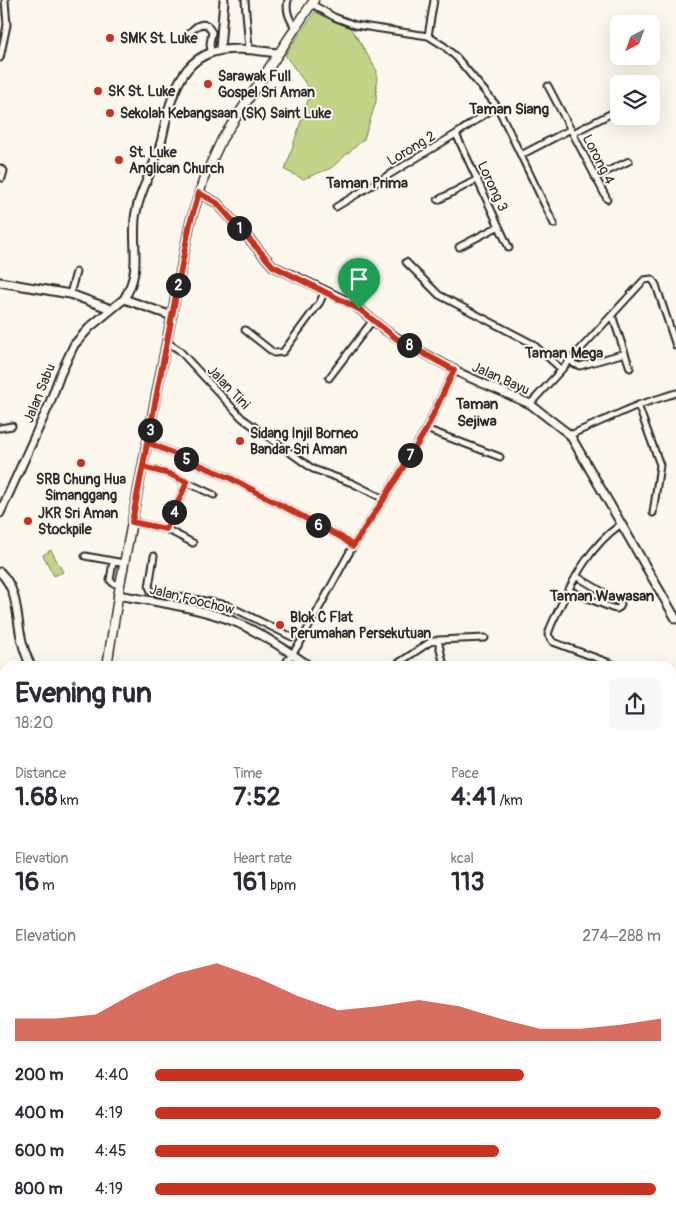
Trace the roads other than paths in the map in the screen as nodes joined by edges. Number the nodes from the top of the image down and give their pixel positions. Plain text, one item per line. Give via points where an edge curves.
1 (4, 0) edge
2 (224, 0) edge
3 (244, 0) edge
4 (288, 0) edge
5 (434, 0) edge
6 (313, 2) edge
7 (0, 13) edge
8 (6, 13) junction
9 (296, 29) junction
10 (186, 36) dead end
11 (428, 36) junction
12 (220, 49) junction
13 (249, 49) junction
14 (211, 51) junction
15 (278, 53) junction
16 (0, 58) edge
17 (548, 86) dead end
18 (497, 106) junction
19 (610, 114) edge
20 (572, 131) junction
21 (456, 134) junction
22 (521, 154) junction
23 (629, 161) dead end
24 (0, 168) edge
25 (595, 177) junction
26 (2, 178) dead end
27 (478, 179) junction
28 (199, 193) junction
29 (606, 199) dead end
30 (438, 200) dead end
31 (336, 207) dead end
32 (554, 224) dead end
33 (499, 226) junction
34 (459, 247) dead end
35 (509, 248) dead end
36 (406, 262) dead end
37 (76, 272) dead end
38 (0, 282) edge
39 (322, 290) junction
40 (70, 294) junction
41 (124, 299) junction
42 (111, 309) junction
43 (612, 315) junction
44 (172, 316) junction
45 (373, 320) junction
46 (245, 330) dead end
47 (167, 342) junction
48 (676, 346) edge
49 (625, 353) junction
50 (570, 360) junction
51 (630, 368) dead end
52 (561, 369) junction
53 (454, 370) junction
54 (329, 378) dead end
55 (676, 393) edge
56 (530, 404) junction
57 (638, 405) junction
58 (12, 426) dead end
59 (0, 428) edge
60 (426, 430) junction
61 (570, 435) junction
62 (147, 442) junction
63 (500, 457) dead end
64 (143, 467) junction
65 (187, 482) junction
66 (214, 495) dead end
67 (384, 499) junction
68 (0, 513) edge
69 (653, 513) dead end
70 (132, 522) junction
71 (620, 524) junction
72 (166, 529) junction
73 (193, 543) dead end
74 (353, 546) junction
75 (85, 556) dead end
76 (154, 556) dead end
77 (114, 562) junction
78 (124, 563) junction
79 (0, 572) edge
80 (576, 576) junction
81 (0, 579) edge
82 (120, 585) junction
83 (568, 590) junction
84 (13, 592) junction
85 (118, 595) junction
86 (227, 605) junction
87 (224, 618) junction
88 (676, 619) edge
89 (292, 637) dead end
90 (485, 638) dead end
91 (438, 640) junction
92 (29, 661) edge
93 (108, 661) edge
94 (288, 661) edge
95 (402, 661) edge
96 (443, 661) edge
97 (604, 661) edge

1 - 8 street
2 - 12 street
3 - 13 street
4 - 9 street via 289,18
5 - 11 street
6 - 9 main road
6 - 11 street via 334,17 355,25
7 - 8 street
8 - 16 street
9 - 15 main road
10 - 14 street via 197,25 207,25 212,32
11 - 18 street via 457,58
12 - 13 street
12 - 14 street
13 - 15 street
14 - 41 street via 200,56 186,71 173,94 160,146 136,215 135,268 131,288
15 - 28 main road via 222,139
17 - 20 street, Lorong 4
18 - 21 street, Lorong 2
18 - 22 street
19 - 20 street
20 - 22 street, Lorong 4
20 - 25 street, Lorong 4
21 - 27 street, Lorong 3
21 - 31 street, Lorong 2
22 - 32 street
23 - 25 street
24 - 26 street via 4,171
25 - 29 street, Lorong 4
27 - 30 street
27 - 33 street, Lorong 3
28 - 39 street, Jalan Bayu via 217,203 273,266
28 - 44 main road
33 - 34 street
33 - 35 street, Lorong 3
36 - 52 street via 439,295 533,344
37 - 40 street
38 - 40 street
39 - 45 street, Jalan Bayu via 353,304
39 - 46 street via 320,302 283,352 274,353
40 - 42 street
41 - 42 street, Jalan Sabu
41 - 44 street
42 - 68 street, Jalan Sabu via 74,345
43 - 48 street via 644,280 652,279
43 - 49 street
43 - 50 street
44 - 47 main road
45 - 53 street, Jalan Bayu via 397,339
45 - 54 street
47 - 62 main road
47 - 67 street, Jalan Tini via 179,350 242,418 313,468 352,482
49 - 50 street via 580,366
49 - 51 street
50 - 52 street
52 - 56 street
53 - 56 street, Jalan Bayu
53 - 60 street
55 - 57 street
56 - 61 street, Jalan Bayu
57 - 61 street
57 - 69 street via 660,465
58 - 59 street
60 - 63 street
60 - 67 street
61 - 71 street, Jalan Bayu
62 - 64 main road
62 - 74 street via 230,478
64 - 65 street
64 - 70 main road
65 - 66 street
65 - 72 street
67 - 74 street
70 - 72 street
70 - 78 main road
71 - 80 street via 606,534
71 - 88 street, Jalan Bayu
72 - 73 street
74 - 94 street
75 - 77 street
76 - 86 street via 151,591
77 - 78 street
77 - 82 street via 110,580
78 - 82 main road
79 - 84 street
80 - 83 street
80 - 83 street via 618,601 620,607 612,608
81 - 84 street
82 - 85 main road
83 - 97 street via 549,632 551,640
84 - 92 street via 20,635
85 - 87 street, Jalan Foochow
85 - 93 main road
86 - 87 street
86 - 89 street
87 - 94 street, Jalan Foochow via 249,629
90 - 91 street
91 - 95 street
91 - 96 street

